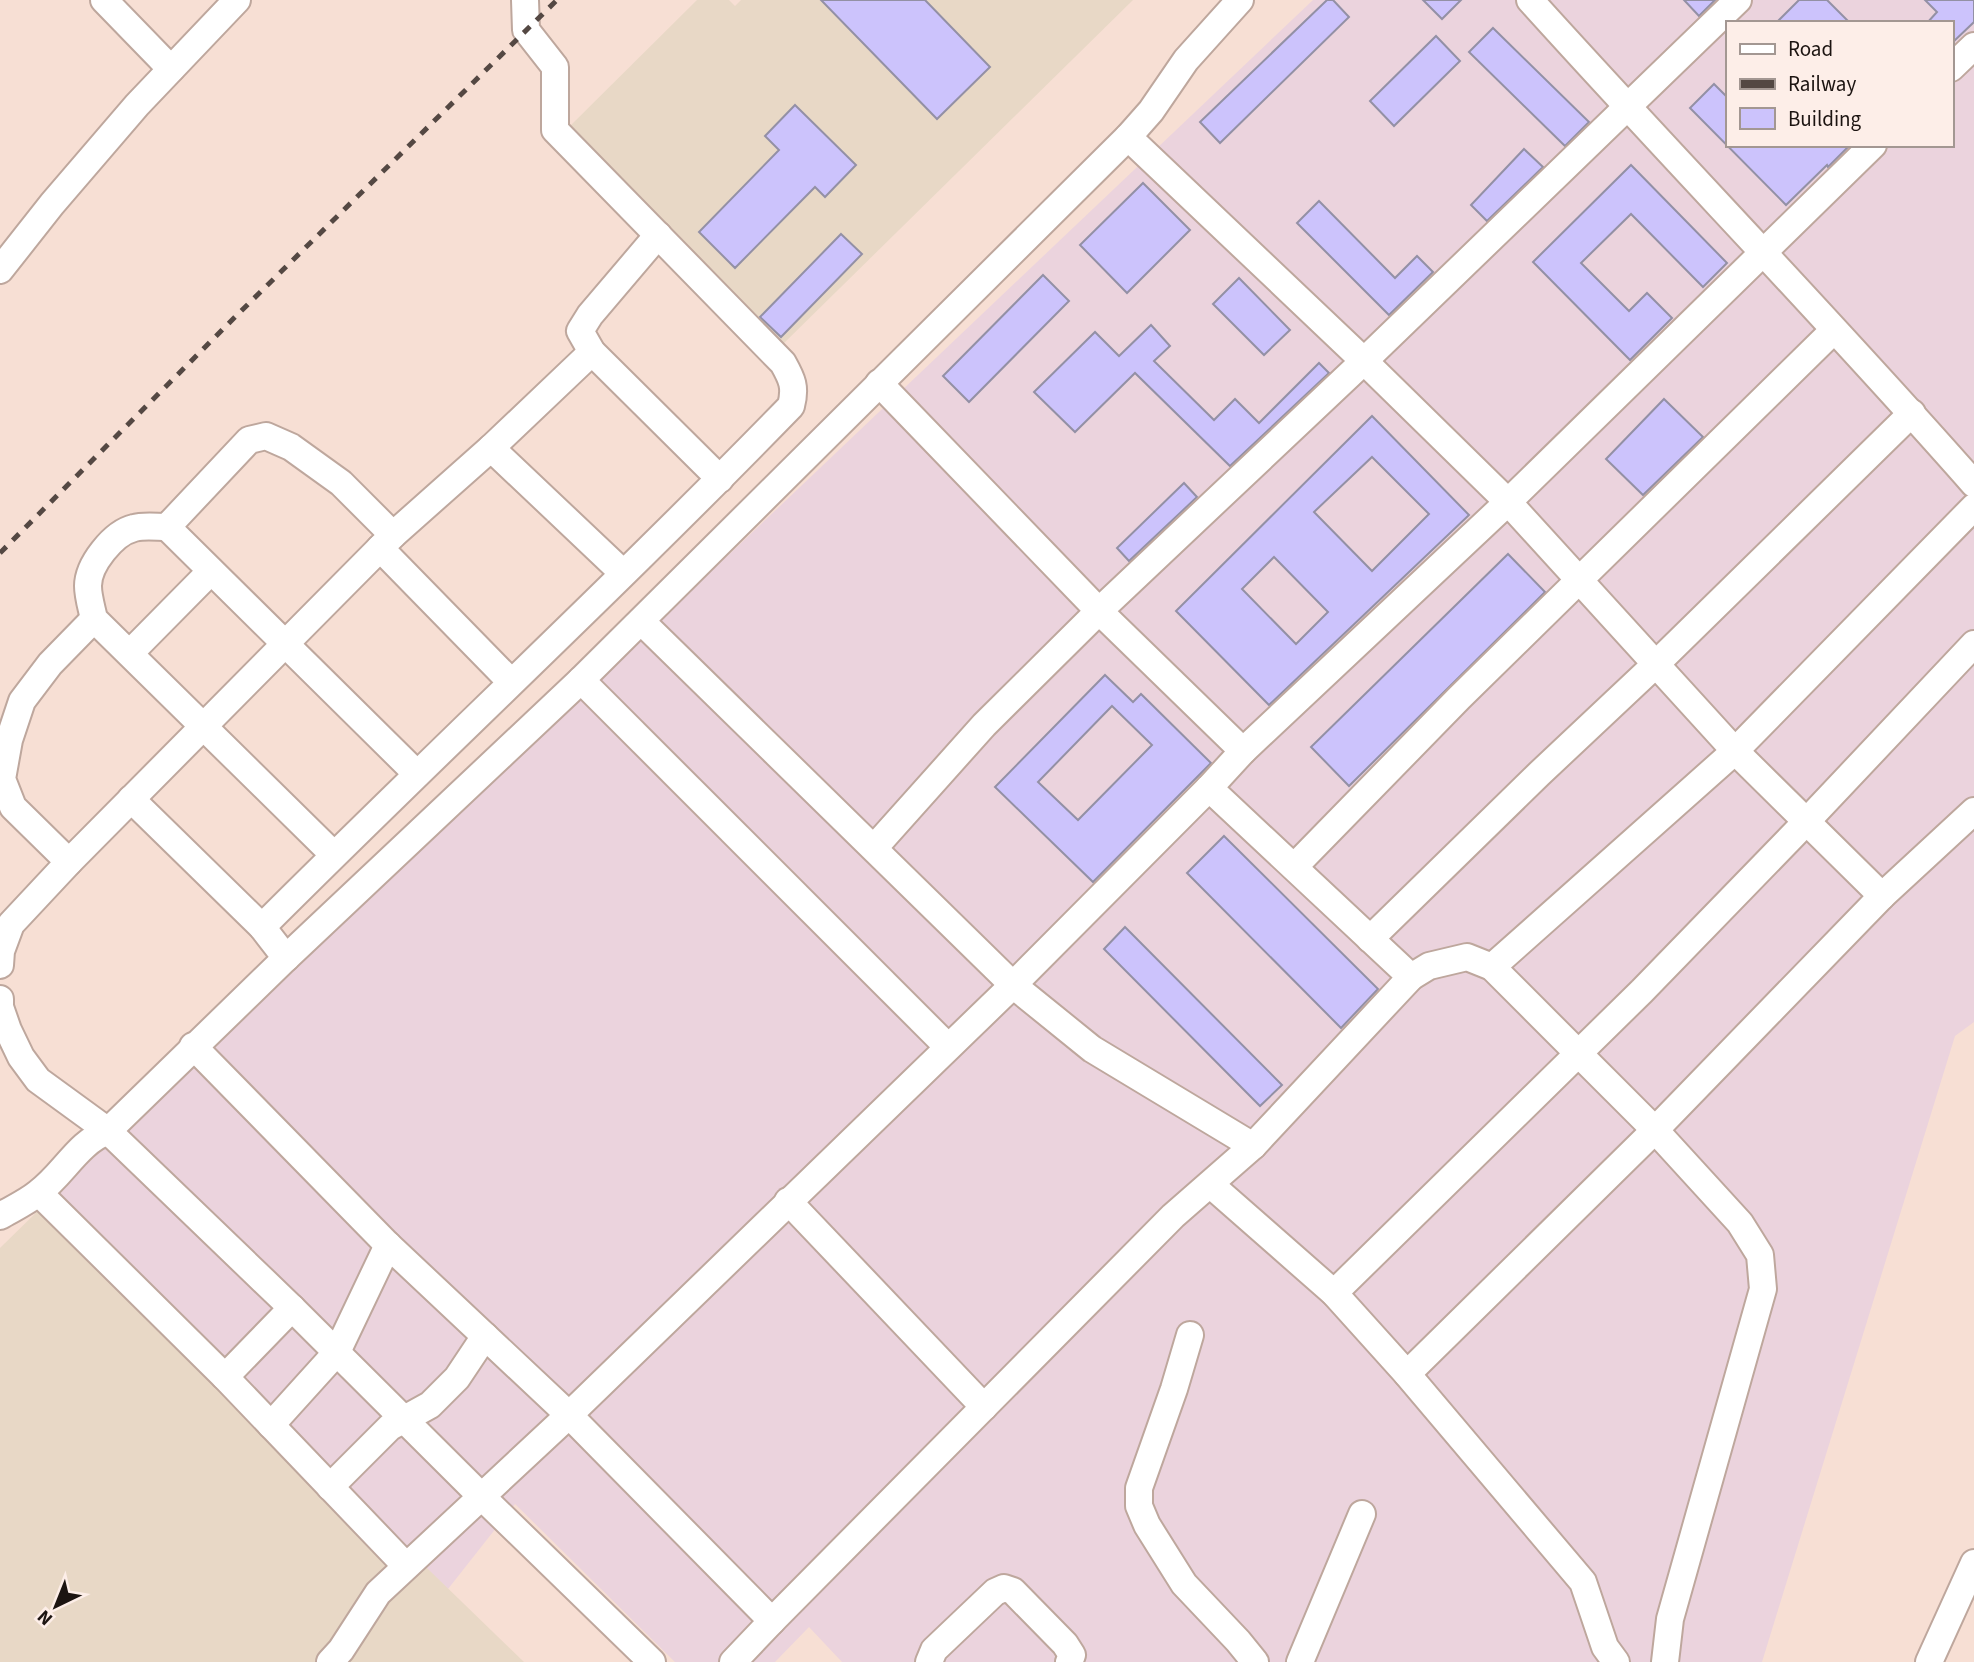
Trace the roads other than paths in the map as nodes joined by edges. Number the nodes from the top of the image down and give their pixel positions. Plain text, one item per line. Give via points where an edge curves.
1 (104, 0) edge
2 (237, 0) edge
3 (526, 0) edge
4 (1240, 0) edge
5 (1530, 0) edge
6 (1738, 0) edge
7 (1974, 46) edge
8 (1953, 66) edge
9 (171, 69) junction
10 (1626, 107) junction
11 (1128, 137) junction
12 (1871, 147) edge
13 (658, 236) junction
14 (1763, 253) junction
15 (0, 270) edge
16 (1834, 330) junction
17 (592, 352) junction
18 (1364, 361) junction
19 (878, 383) junction
20 (1912, 413) junction
21 (491, 448) junction
22 (720, 479) junction
23 (1974, 484) edge
24 (1508, 502) junction
25 (1974, 507) edge
26 (167, 527) junction
27 (387, 542) junction
28 (211, 570) junction
29 (623, 573) junction
30 (1580, 581) junction
31 (1099, 611) junction
32 (94, 619) junction
33 (641, 621) junction
34 (285, 644) junction
35 (1974, 645) edge
36 (130, 653) junction
37 (1656, 664) junction
38 (581, 680) junction
39 (511, 682) junction
40 (204, 726) junction
41 (1243, 751) junction
42 (1735, 751) junction
43 (417, 774) junction
44 (1209, 788) junction
45 (131, 799) junction
46 (1974, 811) edge
47 (1806, 822) junction
48 (874, 848) junction
49 (334, 855) junction
50 (69, 862) junction
51 (1294, 867) junction
52 (1882, 896) junction
53 (262, 928) junction
54 (1370, 939) junction
55 (286, 958) junction
56 (0, 965) edge
57 (1492, 967) junction
58 (1412, 978) junction
59 (1013, 985) junction
60 (0, 999) edge
61 (193, 1046) junction
62 (948, 1047) junction
63 (1578, 1053) junction
64 (1655, 1130) junction
65 (108, 1131) junction
66 (1253, 1146) junction
67 (1211, 1185) junction
68 (39, 1193) junction
69 (788, 1201) junction
70 (0, 1216) edge
71 (388, 1245) junction
72 (1334, 1293) junction
73 (292, 1308) junction
74 (1190, 1335) dead end
75 (485, 1336) junction
76 (337, 1352) junction
77 (1407, 1374) junction
78 (225, 1377) junction
79 (984, 1407) junction
80 (569, 1415) junction
81 (404, 1418) junction
82 (271, 1425) junction
83 (330, 1487) junction
84 (481, 1496) junction
85 (1363, 1514) dead end
86 (1974, 1563) edge
87 (406, 1566) junction
88 (772, 1620) junction
89 (330, 1662) edge
90 (652, 1662) edge
91 (733, 1662) edge
92 (929, 1662) edge
93 (1069, 1662) edge
94 (1255, 1662) edge
95 (1300, 1662) edge
96 (1616, 1662) edge
97 (1665, 1662) edge
98 (1929, 1662) edge

1 - 9 street
2 - 9 street
3 - 13 street via 526,30 555,67 555,130
4 - 11 street via 1186,60
5 - 10 street
6 - 10 street
7 - 8 street
9 - 15 street
10 - 14 street
10 - 18 street
11 - 18 street
11 - 19 street
12 - 14 street
13 - 17 street via 580,331
13 - 22 street via 783,363 795,392 791,406
14 - 16 street
14 - 24 street
16 - 20 street
16 - 30 street
17 - 21 street
17 - 22 street
18 - 24 street
18 - 31 street
19 - 31 street
19 - 33 street
20 - 23 street
20 - 37 street
21 - 27 street
21 - 29 street
22 - 29 street
24 - 30 street
24 - 41 street
25 - 42 street
26 - 27 street via 249,440 266,436 291,447 341,483
26 - 28 street
26 - 32 street via 134,528 100,554 88,588
27 - 34 street
27 - 39 street
28 - 34 street
28 - 36 street
29 - 39 street
30 - 37 street
30 - 51 street
31 - 41 street
31 - 48 street via 984,725
32 - 36 street
32 - 50 street via 22,701 2,779 13,807
33 - 38 street
33 - 48 street
34 - 40 street
34 - 43 street
35 - 47 street
36 - 40 street
37 - 42 street
37 - 54 street
38 - 55 street
38 - 62 street
39 - 43 street
40 - 45 street
40 - 49 street
41 - 44 street
42 - 47 street
42 - 57 street
43 - 49 street
44 - 51 street
44 - 59 street
45 - 50 street
45 - 53 street
46 - 52 street
47 - 52 street
47 - 63 street
48 - 59 street
49 - 53 street
50 - 56 street via 11,924
51 - 54 street
52 - 64 street
53 - 55 street
54 - 58 street
55 - 61 street
57 - 58 street via 1467,957 1429,966
57 - 63 street
58 - 66 street
59 - 62 street
59 - 66 street via 1092,1049
60 - 65 street via 8,1030 38,1080
61 - 65 street
61 - 71 street
62 - 69 street
63 - 64 street
63 - 72 street
64 - 77 street
64 - 97 street via 1740,1223 1760,1255 1763,1289 1670,1619
65 - 68 street via 94,1136
65 - 73 street
66 - 67 street
67 - 72 street
67 - 79 street via 1173,1216
68 - 70 street
68 - 78 street
69 - 79 street
69 - 80 street
71 - 75 street
71 - 76 street
72 - 77 street
73 - 76 street
73 - 78 street
74 - 94 street via 1139,1488 1139,1506 1184,1584
75 - 80 street
75 - 81 street via 457,1378 430,1405
76 - 81 street
76 - 82 street
77 - 96 street via 1583,1582 1605,1647
78 - 82 street
79 - 88 street
80 - 84 street
80 - 88 street
81 - 83 street
81 - 84 street
82 - 83 street
83 - 87 street
84 - 87 street
84 - 90 street
85 - 95 street
86 - 98 street
87 - 89 street via 377,1593
88 - 91 street
92 - 93 street via 934,1650 1004,1588 1013,1591 1065,1644 1072,1655

